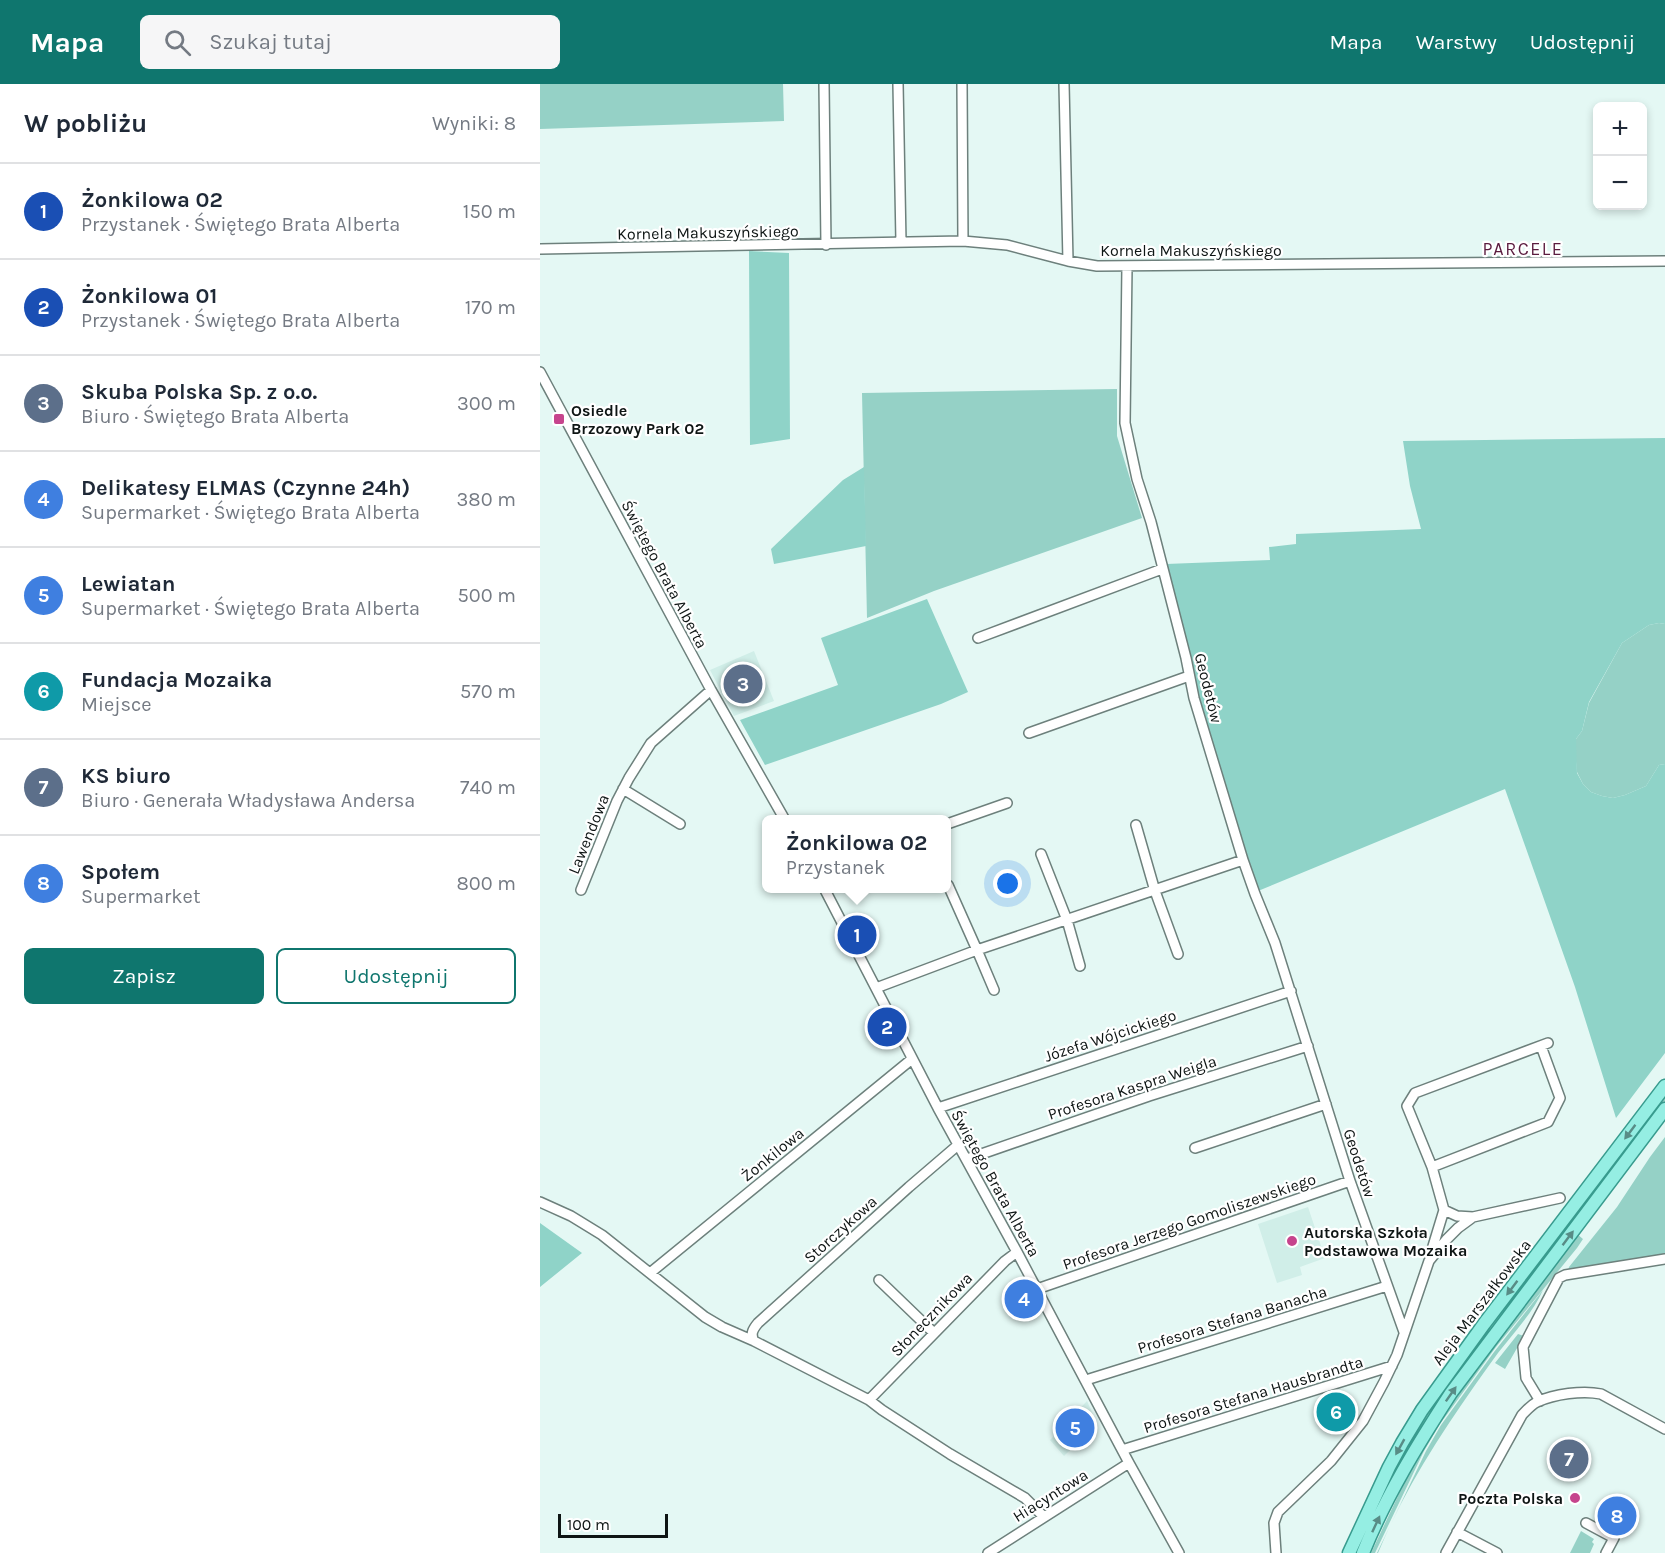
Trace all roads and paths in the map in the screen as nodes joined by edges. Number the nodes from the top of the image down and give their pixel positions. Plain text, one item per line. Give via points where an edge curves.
1 (824, 84) edge
2 (898, 84) edge
3 (963, 84) edge
4 (1064, 84) edge
5 (963, 241) junction
6 (901, 242) junction
7 (826, 245) junction
8 (540, 249) edge
9 (1068, 261) junction
10 (1665, 261) edge
11 (1126, 266) junction
12 (540, 372) edge
13 (1162, 569) junction
14 (978, 638) dead end
15 (1189, 676) junction
16 (711, 690) junction
17 (1029, 732) dead end
18 (623, 789) junction
19 (1007, 803) dead end
20 (783, 815) edge
21 (951, 823) edge
22 (680, 824) dead end
23 (1136, 825) dead end
24 (1041, 854) dead end
25 (1243, 860) junction
26 (581, 890) dead end
27 (1155, 891) junction
28 (951, 892) edge
29 (827, 893) edge
30 (1067, 920) junction
31 (977, 950) junction
32 (1178, 954) dead end
33 (1080, 966) dead end
34 (876, 988) junction
35 (994, 990) dead end
36 (1291, 991) junction
37 (1308, 1046) junction
38 (912, 1059) junction
39 (1665, 1086) edge
40 (1326, 1104) junction
41 (938, 1108) junction
42 (1665, 1109) edge
43 (958, 1145) junction
44 (1195, 1148) dead end
45 (967, 1159) junction
46 (1432, 1167) junction
47 (1350, 1181) junction
48 (1560, 1198) dead end
49 (540, 1202) edge
50 (1444, 1210) junction
51 (1473, 1217) junction
52 (1017, 1252) junction
53 (1665, 1259) edge
54 (1429, 1261) junction
55 (650, 1272) junction
56 (879, 1280) dead end
57 (1387, 1286) junction
58 (1037, 1289) junction
59 (1404, 1332) junction
60 (934, 1333) junction
61 (754, 1341) junction
62 (1392, 1366) junction
63 (1086, 1380) junction
64 (868, 1400) junction
65 (1540, 1401) junction
66 (1665, 1429) edge
67 (1122, 1450) junction
68 (1129, 1463) junction
69 (1044, 1517) junction
70 (1586, 1523) dead end
71 (1457, 1532) junction
72 (987, 1553) edge
73 (1179, 1553) edge
74 (1276, 1553) edge
75 (1349, 1553) edge
76 (1363, 1553) edge
77 (1446, 1553) edge
78 (1497, 1553) edge
79 (1606, 1553) edge

1 - 7 street
2 - 6 street
3 - 5 street
4 - 9 street
5 - 6 street, Kornela Makuszyńskiego
5 - 9 street, Kornela Makuszyńskiego via 1007,245
6 - 7 street, Kornela Makuszyńskiego
7 - 8 street, Kornela Makuszyńskiego
9 - 11 street, Kornela Makuszyńskiego
10 - 11 street, Kornela Makuszyńskiego
11 - 13 street, Geodetów via 1125,423
12 - 16 street, Świętego Brata Alberta
13 - 14 street
13 - 15 street, Geodetów
15 - 17 street
15 - 25 street, Geodetów
16 - 18 street, Lawendowa via 651,743
16 - 20 street, Świętego Brata Alberta
18 - 22 street, Lawendowa
18 - 26 street, Lawendowa
19 - 21 street
23 - 27 street
24 - 30 street
25 - 27 street
25 - 36 street, Geodetów
27 - 30 street
27 - 32 street
28 - 31 street
29 - 34 street, Świętego Brata Alberta
30 - 31 street
30 - 33 street
31 - 34 street
31 - 35 street
34 - 38 street, Świętego Brata Alberta
36 - 37 street, Geodetów
36 - 41 street, Józefa Wójcickiego
37 - 40 street, Geodetów
37 - 45 street, Profesora Kaspra Weigla
38 - 41 street, Świętego Brata Alberta
38 - 55 street, Żonkilowa
39 -> 75 main road, Aleja Marszałkowska via 1434,1393 1402,1443
40 - 44 street
40 - 47 street, Geodetów
41 - 43 street, Świętego Brata Alberta
76 -> 42 main road, Aleja Marszałkowska via 1401,1474 1451,1393
43 - 45 street, Świętego Brata Alberta
43 - 61 street, Storczykowa via 758,1323 753,1328
45 - 52 street, Świętego Brata Alberta
46 - 46 street via 1407,1106 1414,1092 1545,1044 1560,1098 1548,1122
46 - 50 street
47 - 57 street, Geodetów
47 - 58 street, Profesora Jerzego Gomoliszewskiego
48 - 51 street
49 - 55 street via 602,1235
50 - 51 street
50 - 54 street
51 - 54 street
52 - 58 street, Świętego Brata Alberta
52 - 60 street, Słonecznikowa
53 - 65 street via 1559,1278 1522,1347 1526,1378
54 - 59 street
55 - 61 street via 705,1317
56 - 60 street
57 - 59 street, Geodetów
57 - 63 street, Profesora Stefana Banacha
58 - 63 street, Świętego Brata Alberta
59 - 62 street
60 - 64 street, Słonecznikowa
61 - 64 street
62 - 67 street, Profesora Stefana Hausbrandta
62 - 74 street via 1353,1434 1278,1512 1274,1523
63 - 67 street, Świętego Brata Alberta
64 - 69 street via 1025,1498
65 - 66 street via 1578,1392 1601,1394
65 - 71 street via 1522,1415
67 - 68 street, Świętego Brata Alberta
68 - 69 street, Hiacyntowa
68 - 73 street, Świętego Brata Alberta
69 - 72 street, Hiacyntowa
70 - 79 street via 1614,1538
71 - 77 street
71 - 78 street

